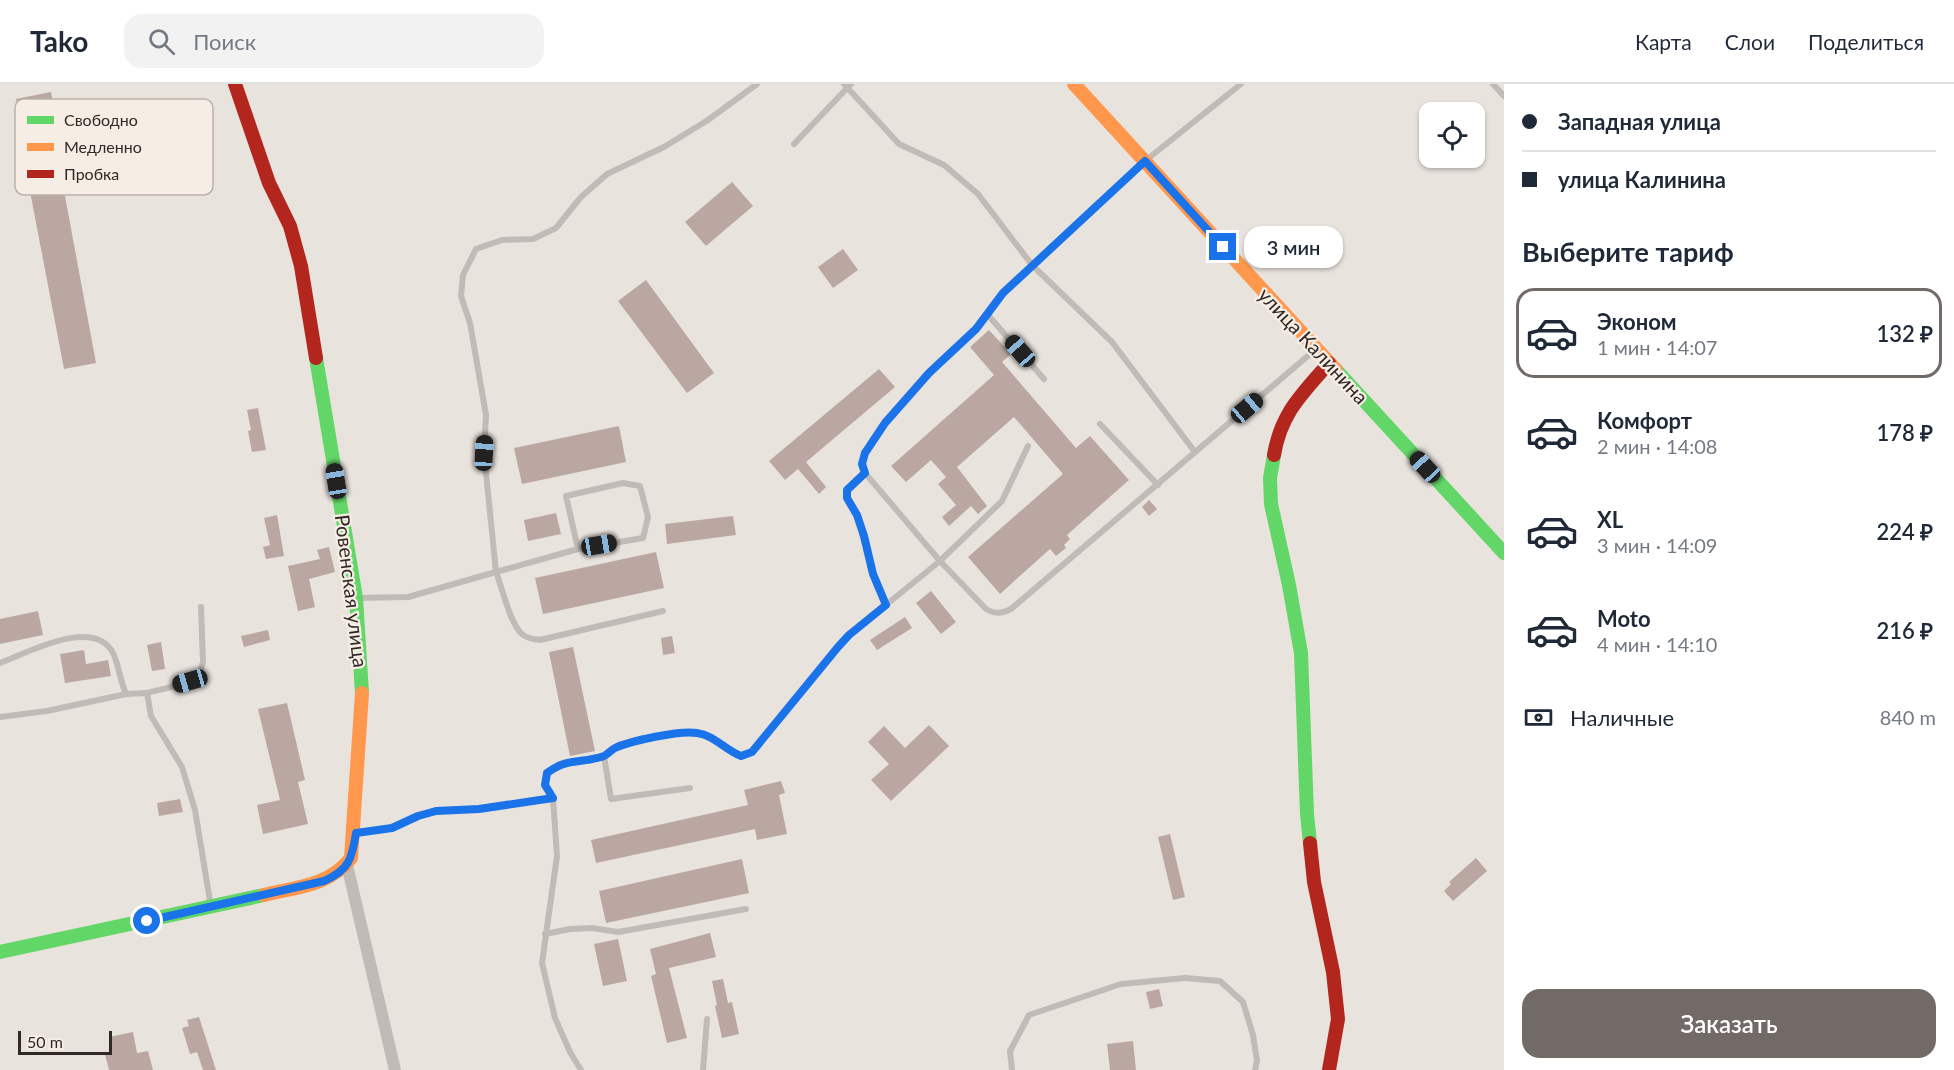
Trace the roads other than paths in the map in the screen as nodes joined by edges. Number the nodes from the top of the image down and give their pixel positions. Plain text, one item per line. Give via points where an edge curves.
1 (235, 84) edge
2 (757, 84) edge
3 (1074, 84) edge
4 (1241, 84) edge
5 (1493, 84) edge
6 (847, 85) edge
7 (1504, 96) edge
8 (794, 144) dead end
9 (1145, 161) junction
10 (1032, 265) junction
11 (987, 314) junction
12 (1316, 349) junction
13 (1329, 363) junction
14 (1044, 379) dead end
15 (1100, 424) dead end
16 (1028, 446) dead end
17 (1195, 452) junction
18 (865, 473) junction
19 (1158, 485) junction
20 (578, 549) junction
21 (1504, 553) edge
22 (940, 561) junction
23 (496, 572) junction
24 (356, 598) junction
25 (886, 605) junction
26 (201, 607) dead end
27 (663, 611) dead end
28 (0, 663) edge
29 (147, 693) junction
30 (126, 694) junction
31 (0, 717) edge
32 (604, 756) junction
33 (690, 788) dead end
34 (553, 798) junction
35 (356, 833) junction
36 (347, 865) junction
37 (211, 907) junction
38 (746, 909) dead end
39 (545, 934) junction
40 (0, 952) edge
41 (707, 1019) dead end
42 (395, 1070) edge
43 (581, 1070) edge
44 (703, 1070) edge
45 (1012, 1070) edge
46 (1255, 1070) edge
47 (1329, 1070) edge

1 - 24 street, Ровенская улица via 269,183 290,226 301,266
2 - 23 lane via 664,147 607,174 581,197 556,228 533,239 502,240 476,249 463,275 461,296 470,322 486,415 484,453
3 - 9 street, улица Калинина
4 - 9 lane
5 - 7 lane
6 - 8 lane
6 - 10 lane via 899,144 944,165 978,194
9 - 10 lane
9 - 12 street, улица Калинина
10 - 11 lane
10 - 17 lane via 1112,342
11 - 14 lane
11 - 18 lane via 885,423 865,453
12 - 13 street, улица Калинина
12 - 17 lane
13 - 21 street, улица Калинина
13 - 47 street via 1291,407 1277,436 1270,504 1300,653 1307,814 1338,1019
15 - 19 lane
16 - 22 lane via 1002,501
17 - 19 lane
18 - 22 lane
18 - 25 lane via 846,495 857,515
19 - 22 lane via 1003,613 986,609
20 - 20 lane via 566,496 623,483 640,486 648,517 643,538
20 - 23 lane
22 - 25 lane
23 - 24 lane via 408,597
23 - 27 lane via 515,626 530,639 540,640
24 - 35 street, Ровенская улица via 362,704
25 - 32 lane via 838,647 752,752 736,754 708,735 682,732 631,743
26 - 29 lane via 202,670 190,681
28 - 30 lane via 74,636 89,637 104,642 112,653
29 - 30 lane
29 - 37 lane via 152,716 182,767 195,810
30 - 31 lane
32 - 33 lane via 611,799
32 - 34 lane via 562,763 547,773 545,785
34 - 35 lane via 436,811 392,828
34 - 39 lane via 556,856
35 - 36 street, Ровенская улица
36 - 37 street via 324,881
36 - 42 street, Ровенская улица
37 - 40 street
38 - 39 lane via 618,932 592,928
39 - 43 lane via 542,963 546,987 555,1018
41 - 44 lane
45 - 46 lane via 1010,1051 1029,1015 1121,984 1185,978 1220,981 1243,1002 1253,1035

